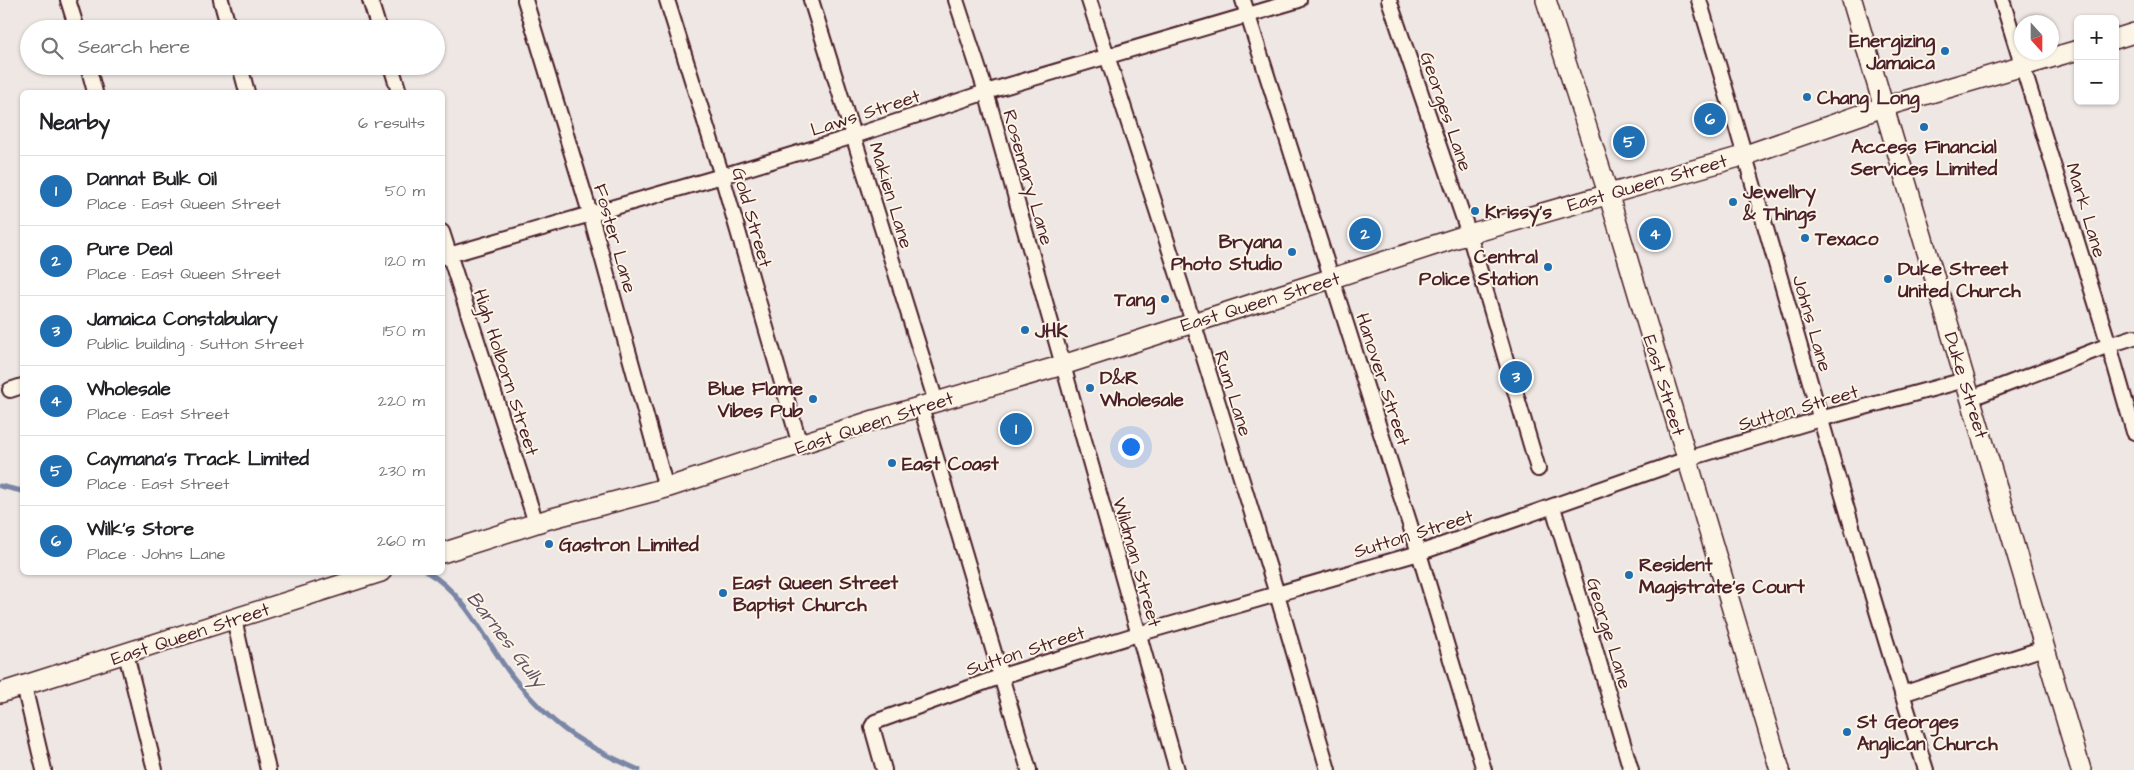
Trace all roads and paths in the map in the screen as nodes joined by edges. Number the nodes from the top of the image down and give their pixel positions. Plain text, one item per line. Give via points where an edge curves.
1 (68, 0) edge
2 (221, 0) edge
3 (370, 0) edge
4 (524, 0) edge
5 (667, 0) edge
6 (811, 0) edge
7 (956, 0) edge
8 (1090, 0) edge
9 (1243, 0) edge
10 (1299, 0) edge
11 (1389, 0) edge
12 (1546, 0) edge
13 (1700, 0) edge
14 (1852, 0) edge
15 (2002, 0) edge
16 (1248, 16) junction
17 (74, 20) edge
18 (227, 20) edge
19 (376, 20) edge
20 (2134, 33) edge
21 (2119, 38) edge
22 (2074, 51) edge
23 (1107, 58) junction
24 (2023, 66) junction
25 (90, 75) edge
26 (242, 75) edge
27 (394, 75) edge
28 (94, 90) edge
29 (246, 90) edge
30 (398, 90) edge
31 (986, 92) junction
32 (1883, 107) junction
33 (854, 136) junction
34 (1746, 154) junction
35 (722, 176) junction
36 (1608, 193) junction
37 (590, 213) junction
38 (1469, 234) junction
39 (446, 256) edge
40 (1332, 279) junction
41 (1193, 322) junction
42 (2134, 338) edge
43 (2109, 345) junction
44 (1062, 364) junction
45 (1965, 380) junction
46 (1971, 398) junction
47 (929, 404) junction
48 (1820, 419) junction
49 (2134, 432) edge
50 (800, 445) junction
51 (1687, 459) junction
52 (1538, 469) dead end
53 (666, 488) junction
54 (1553, 507) junction
55 (536, 523) junction
56 (445, 552) edge
57 (1419, 553) junction
58 (372, 575) edge
59 (1277, 594) junction
60 (234, 619) junction
61 (1138, 634) junction
62 (2044, 648) junction
63 (126, 654) junction
64 (1002, 676) junction
65 (24, 686) junction
66 (0, 693) edge
67 (1902, 694) junction
68 (44, 770) edge
69 (155, 770) edge
70 (268, 770) edge
71 (884, 770) edge
72 (1029, 770) edge
73 (1177, 770) edge
74 (1328, 770) edge
75 (1484, 770) edge
76 (1631, 770) edge
77 (1780, 770) edge
78 (1926, 770) edge
79 (2081, 770) edge

1 - 17 street
2 - 18 street
3 - 19 street
4 - 37 street, Foster Lane
5 - 35 street, Gold Street
6 - 33 street, Makien Lane
7 - 31 street, Rosemary Lane
8 - 23 street, Rum Lane
9 - 16 street, Hanover Street
10 - 16 street, Laws Street
11 - 38 street, Georges Lane
12 - 36 main road, East Street
13 - 34 street, Johns Lane
14 - 32 main road, Duke Street
15 - 24 street, Mark Lane
16 - 23 street, Laws Street
16 - 40 street, Hanover Street
20 - 21 main road
22 - 24 main road, East Queen Street
23 - 31 street, Laws Street
23 - 41 street, Rum Lane
24 - 32 main road, East Queen Street
24 - 43 street, Mark Lane
25 - 28 street
26 - 29 street
27 - 30 street
31 - 33 street, Laws Street
31 - 44 street, Rosemary Lane
32 - 34 main road, East Queen Street
32 - 45 main road, Duke Street
33 - 35 street, Laws Street
33 - 47 street, Makien Lane
34 - 36 main road, East Queen Street
34 - 48 street, Johns Lane
35 - 37 street, Laws Street
35 - 50 street, Gold Street
36 - 38 main road, East Queen Street
36 - 51 main road, East Street
37 - 39 street, Laws Street
37 - 53 street, Foster Lane
38 - 40 main road, East Queen Street
38 - 52 street, Georges Lane
39 - 55 street, High Holborn Street
40 - 41 main road, East Queen Street
40 - 57 street, Hanover Street
41 - 44 main road, East Queen Street
41 - 59 street, Rum Lane
42 - 43 street
43 - 46 street
43 - 49 street, Mark Lane
44 - 47 main road, East Queen Street
44 - 61 street, Wildman Street
45 - 46 main road, Duke Street
45 - 48 street, Sutton Street
46 - 62 main road, Duke Street
47 - 50 main road, East Queen Street
47 - 64 street, Makien Lane
48 - 51 street, Sutton Street
48 - 67 street, Johns Lane
50 - 53 main road, East Queen Street
51 - 54 street, Sutton Street
51 - 77 main road, East Street
53 - 55 main road, East Queen Street
54 - 57 street, Sutton Street
54 - 76 street, George Lane
55 - 56 main road, East Queen Street
57 - 59 street, Sutton Street
57 - 75 street, Hanover Street
58 - 60 main road, East Queen Street
59 - 61 street, Sutton Street
59 - 74 street, Rum Lane
60 - 63 main road, East Queen Street
60 - 70 street
61 - 64 street, Sutton Street
61 - 73 street, Wildman Street
62 - 67 street
62 - 79 main road, Duke Street
63 - 65 main road, East Queen Street
63 - 69 street
64 - 71 street, Sutton Street via 873,724
64 - 72 street, Makien Lane
65 - 66 main road, East Queen Street
65 - 68 street
67 - 78 street, Johns Lane

